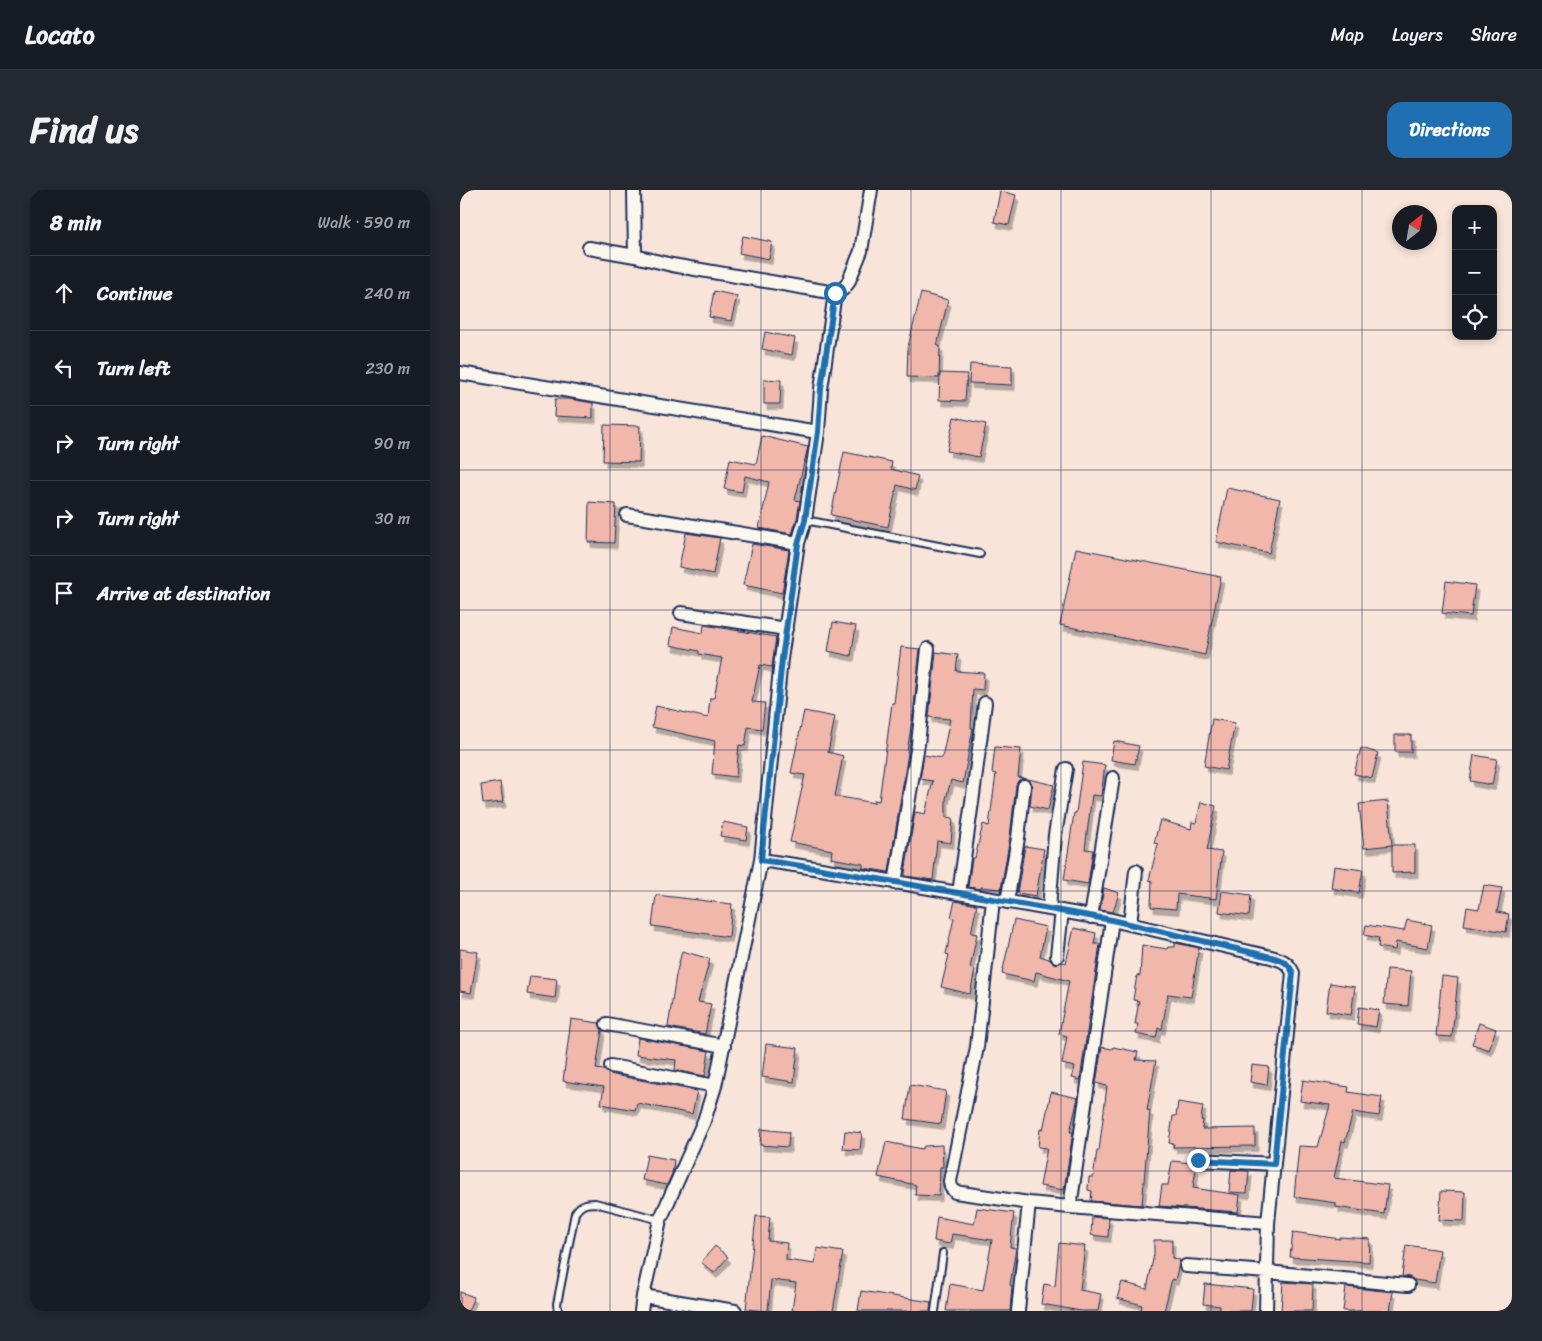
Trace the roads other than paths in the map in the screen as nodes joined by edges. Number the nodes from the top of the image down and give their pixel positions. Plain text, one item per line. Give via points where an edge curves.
1 (634, 190) edge
2 (870, 190) edge
3 (589, 248) dead end
4 (635, 256) junction
5 (835, 293) junction
6 (460, 373) edge
7 (818, 432) junction
8 (627, 515) dead end
9 (805, 520) junction
10 (798, 544) junction
11 (980, 554) dead end
12 (681, 613) dead end
13 (786, 630) junction
14 (928, 649) dead end
15 (985, 702) dead end
16 (1066, 768) dead end
17 (1113, 778) dead end
18 (1024, 786) dead end
19 (761, 860) junction
20 (1136, 871) dead end
21 (895, 883) junction
22 (959, 893) junction
23 (993, 900) junction
24 (1007, 902) junction
25 (1049, 909) junction
26 (1062, 911) junction
27 (1091, 917) junction
28 (1112, 920) junction
29 (1130, 924) junction
30 (1057, 956) dead end
31 (607, 1024) dead end
32 (724, 1046) junction
33 (611, 1066) dead end
34 (715, 1086) junction
35 (1198, 1160) dead end
36 (1274, 1164) junction
37 (1029, 1203) junction
38 (1070, 1207) junction
39 (660, 1220) junction
40 (1268, 1223) junction
41 (943, 1253) dead end
42 (1186, 1266) dead end
43 (1267, 1272) junction
44 (1408, 1284) dead end
45 (643, 1296) junction
46 (558, 1311) edge
47 (640, 1311) edge
48 (735, 1311) edge
49 (936, 1311) edge
50 (1018, 1311) edge
51 (1266, 1311) edge

1 - 4 street
2 - 5 street via 862,251 848,283
3 - 4 street
4 - 5 street
5 - 7 street
6 - 7 street
7 - 9 street
8 - 10 street
9 - 10 street
9 - 11 lane
10 - 13 street
12 - 13 street
13 - 19 street
14 - 21 street via 918,744
15 - 22 street
16 - 25 street via 1055,835
17 - 27 street
18 - 24 street
19 - 21 street
19 - 32 street
20 - 29 street
21 - 22 street
22 - 23 street
23 - 24 street
23 - 37 street via 976,1047 950,1181 955,1192
24 - 25 street
25 - 26 street
26 - 27 street
26 - 30 street
27 - 28 street
28 - 29 street
28 - 38 street
29 - 36 street via 1271,957 1289,965 1293,973
31 - 32 street
32 - 34 street
33 - 34 street
34 - 39 street via 704,1121
35 - 36 street
36 - 40 street
37 - 38 street
37 - 50 street
38 - 40 street
39 - 45 street
39 - 46 lane via 595,1203 578,1208
40 - 43 street
41 - 49 lane
42 - 43 street
43 - 44 street
43 - 51 street
45 - 47 street
45 - 48 street

